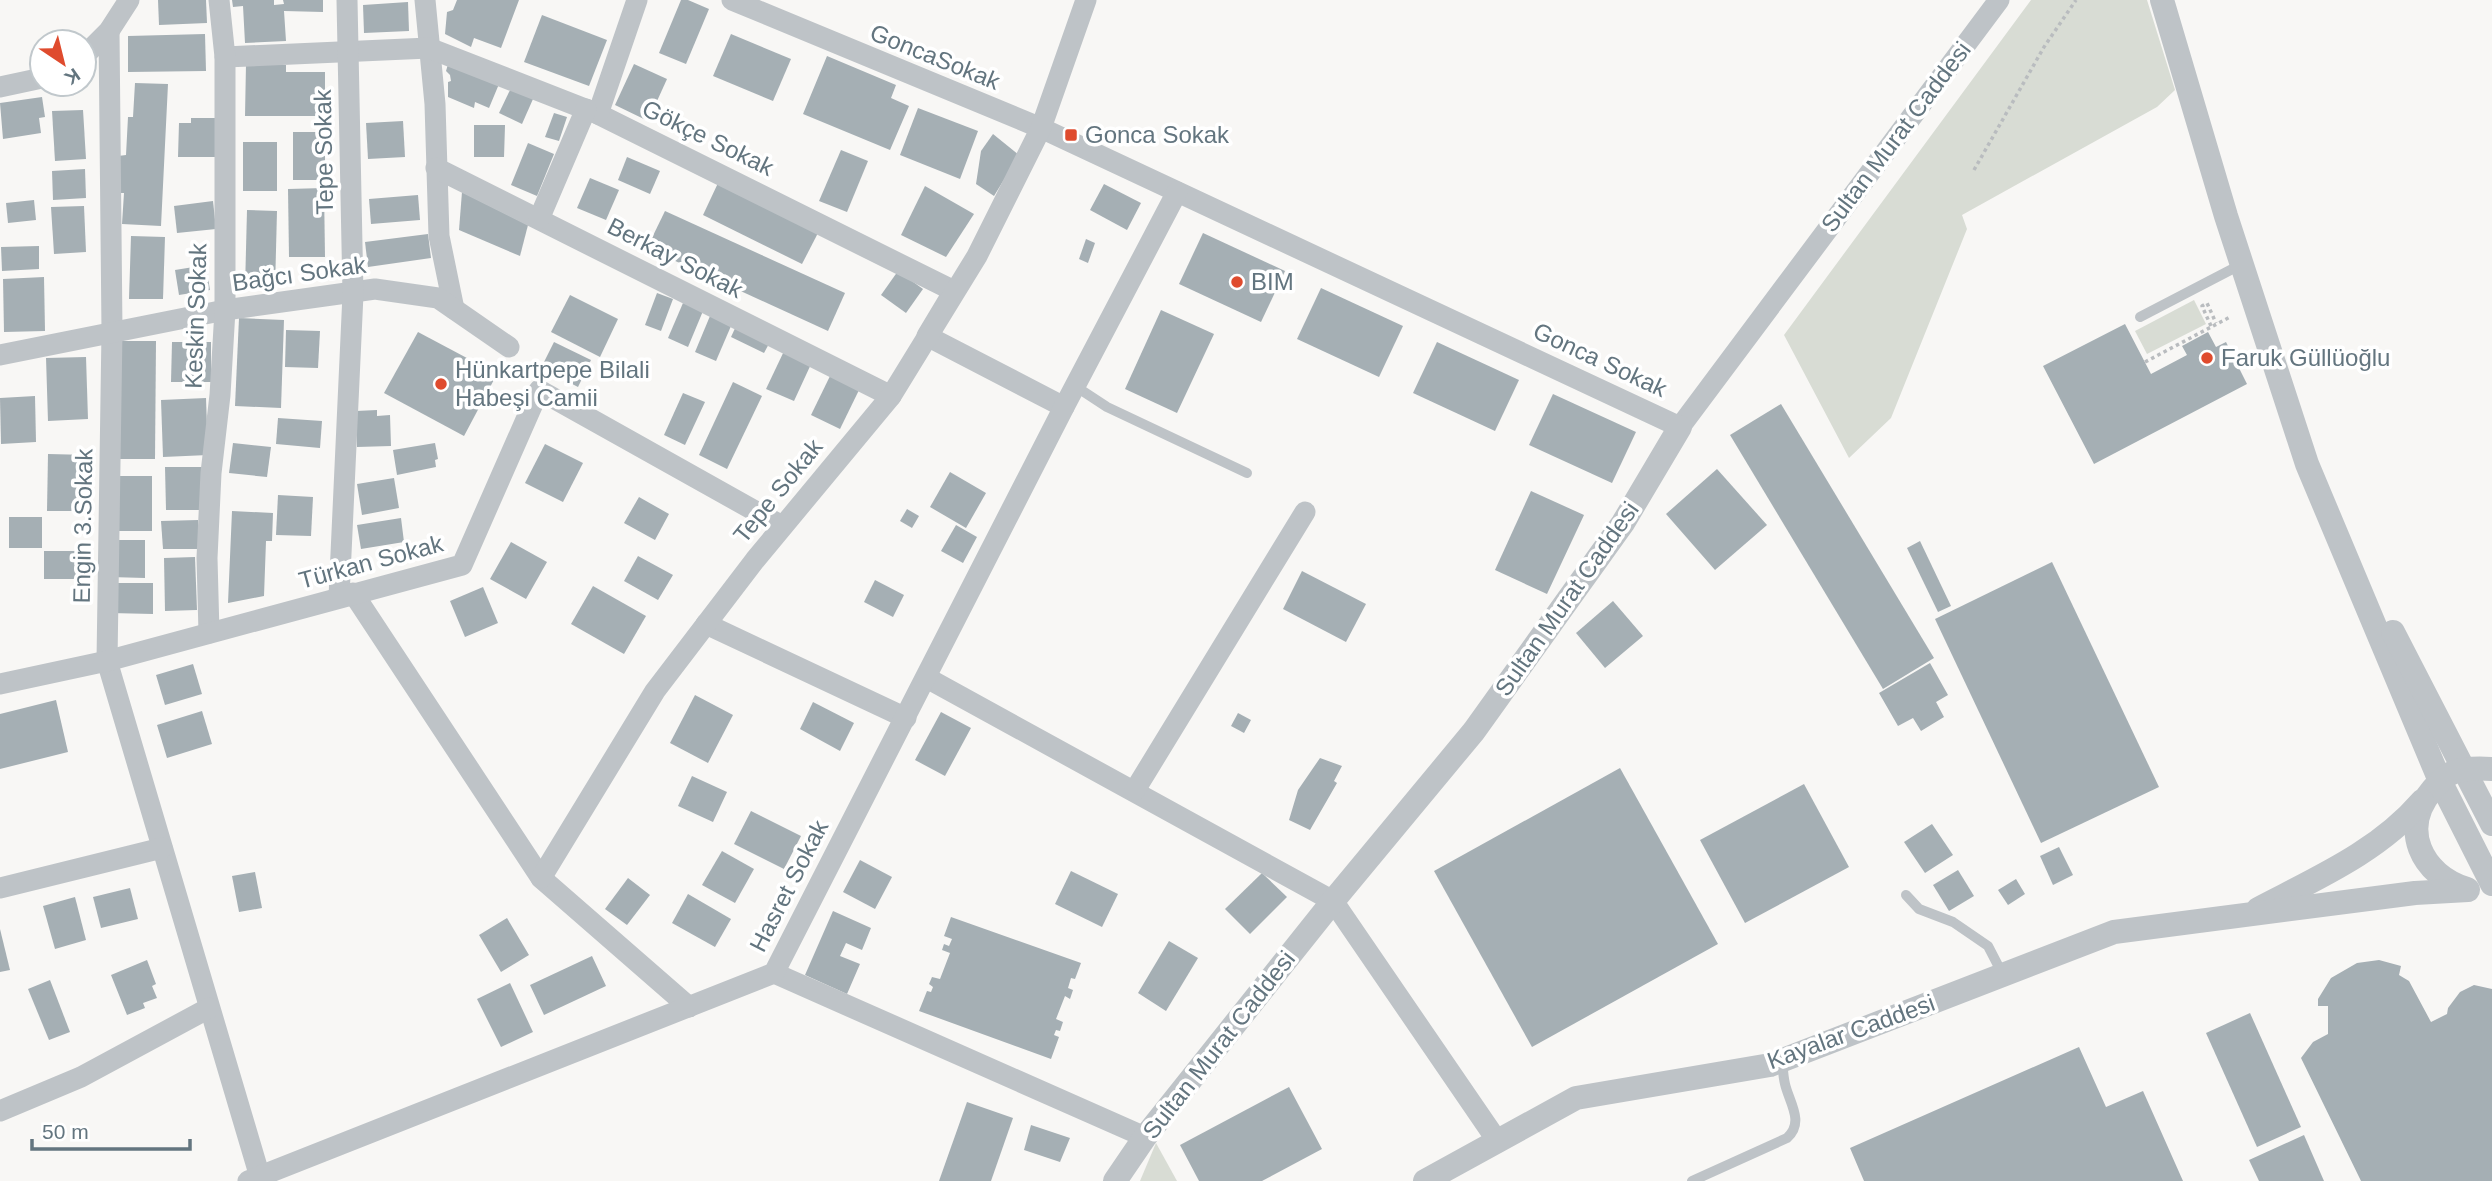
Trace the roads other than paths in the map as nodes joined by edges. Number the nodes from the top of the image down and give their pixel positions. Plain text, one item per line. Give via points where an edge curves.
1 (129, 0) edge
2 (219, 0) edge
3 (347, 0) edge
4 (425, 0) edge
5 (637, 0) edge
6 (732, 0) edge
7 (1086, 0) edge
8 (1999, 0) edge
9 (2162, 0) edge
10 (109, 31) junction
11 (98, 42) edge
12 (429, 48) junction
13 (348, 52) junction
14 (225, 57) junction
15 (28, 81) edge
16 (0, 87) edge
17 (592, 111) junction
18 (1041, 128) junction
19 (436, 168) junction
20 (1177, 192) junction
21 (539, 219) junction
22 (2242, 264) junction
23 (954, 291) junction
24 (352, 293) junction
25 (454, 309) junction
26 (225, 310) junction
27 (2140, 317) dead end
28 (112, 331) junction
29 (509, 347) dead end
30 (0, 355) edge
31 (1075, 386) junction
32 (891, 396) junction
33 (1064, 407) junction
34 (1680, 427) junction
35 (2306, 464) junction
36 (1247, 473) dead end
37 (1305, 512) dead end
38 (782, 526) junction
39 (346, 595) junction
40 (706, 624) junction
41 (209, 634) junction
42 (107, 661) junction
43 (926, 678) junction
44 (0, 684) edge
45 (906, 718) junction
46 (2492, 769) edge
47 (2464, 770) junction
48 (1135, 790) junction
49 (2432, 791) junction
50 (2492, 824) edge
51 (162, 848) junction
52 (541, 878) junction
53 (2484, 887) edge
54 (0, 888) edge
55 (1906, 895) dead end
56 (1333, 901) junction
57 (2245, 916) junction
58 (774, 973) junction
59 (2003, 975) junction
60 (209, 1007) junction
61 (689, 1007) junction
62 (1782, 1060) junction
63 (0, 1111) edge
64 (1145, 1137) junction
65 (1498, 1142) junction
66 (254, 1179) edge
67 (1115, 1181) edge
68 (1425, 1181) edge
69 (1692, 1181) edge

1 - 10 street
2 - 14 street, Keskin Sokak
3 - 13 street, Tepe Sokak
4 - 12 street
5 - 17 street
6 - 18 street, GoncaSokak
7 - 18 street, Tepe Sokak
8 - 34 street, Sultan Murat Caddesi
9 - 22 street
10 - 11 street
10 - 28 street, Engin 3.Sokak
12 - 13 street, Gökçe Sokak
12 - 17 street, Gökçe Sokak
12 - 19 street
13 - 14 street, Gökçe Sokak
13 - 24 street, Tepe Sokak
14 - 26 street, Keskin Sokak
15 - 16 street
17 - 21 street
17 - 23 street, Gökçe Sokak
18 - 20 street, Gonca Sokak
18 - 23 street, Tepe Sokak via 977,256
19 - 21 street, Berkay Sokak
19 - 25 street via 439,236
20 - 31 street, Hasret Sokak
20 - 34 street, Gonca Sokak
21 - 32 street, Berkay Sokak
22 - 27 lane
22 - 35 street
23 - 32 street, Tepe Sokak
23 - 33 street via 927,336
24 - 25 street, Bağcı Sokak via 375,289 438,298
24 - 26 street, Bağcı Sokak
24 - 39 street, Tepe Sokak
25 - 29 street, Bağcı Sokak
26 - 28 street, Bağcı Sokak
26 - 41 street, Keskin Sokak via 211,473
28 - 30 street, Bağcı Sokak
28 - 42 street, Engin 3.Sokak
31 - 33 street, Hasret Sokak
31 - 36 lane via 1107,407
32 - 38 street, Tepe Sokak
33 - 43 street, Hasret Sokak
34 - 56 street, Sultan Murat Caddesi via 1623,523 1474,731
35 - 47 street
35 - 49 street
37 - 48 street
38 - 39 street, Türkan Sokak via 539,390 462,565
38 - 40 street, Tepe Sokak
39 - 41 street, Türkan Sokak
39 - 52 street
40 - 45 street
40 - 52 street, Tepe Sokak via 655,691
41 - 42 street, Türkan Sokak
42 - 44 street, Türkan Sokak
42 - 51 street, Engin 3.Sokak
43 - 45 street, Hasret Sokak
43 - 48 street
45 - 58 street, Hasret Sokak
46 - 47 street
47 - 49 street via 2452,773
47 - 50 street
48 - 56 street
49 - 53 street
49 - 53 street via 2417,818 2423,856 2450,884
49 - 57 street via 2399,826 2365,852
51 - 54 street
51 - 60 street, Engin 3.Sokak
52 - 61 street
53 - 57 street, Kayalar Caddesi
55 - 59 lane via 1919,909 1953,922 1988,946
56 - 64 street, Sultan Murat Caddesi
56 - 65 street
57 - 59 street, Kayalar Caddesi via 2114,932
58 - 61 street, Hasret Sokak
58 - 64 street
59 - 62 street, Kayalar Caddesi
60 - 63 street via 81,1077
60 - 66 street, Engin 3.Sokak
61 - 66 street, Hasret Sokak
62 - 65 street, Kayalar Caddesi via 1576,1098
62 - 69 lane via 1784,1083 1794,1109 1792,1134
64 - 67 street, Sultan Murat Caddesi
65 - 68 street, Kayalar Caddesi

